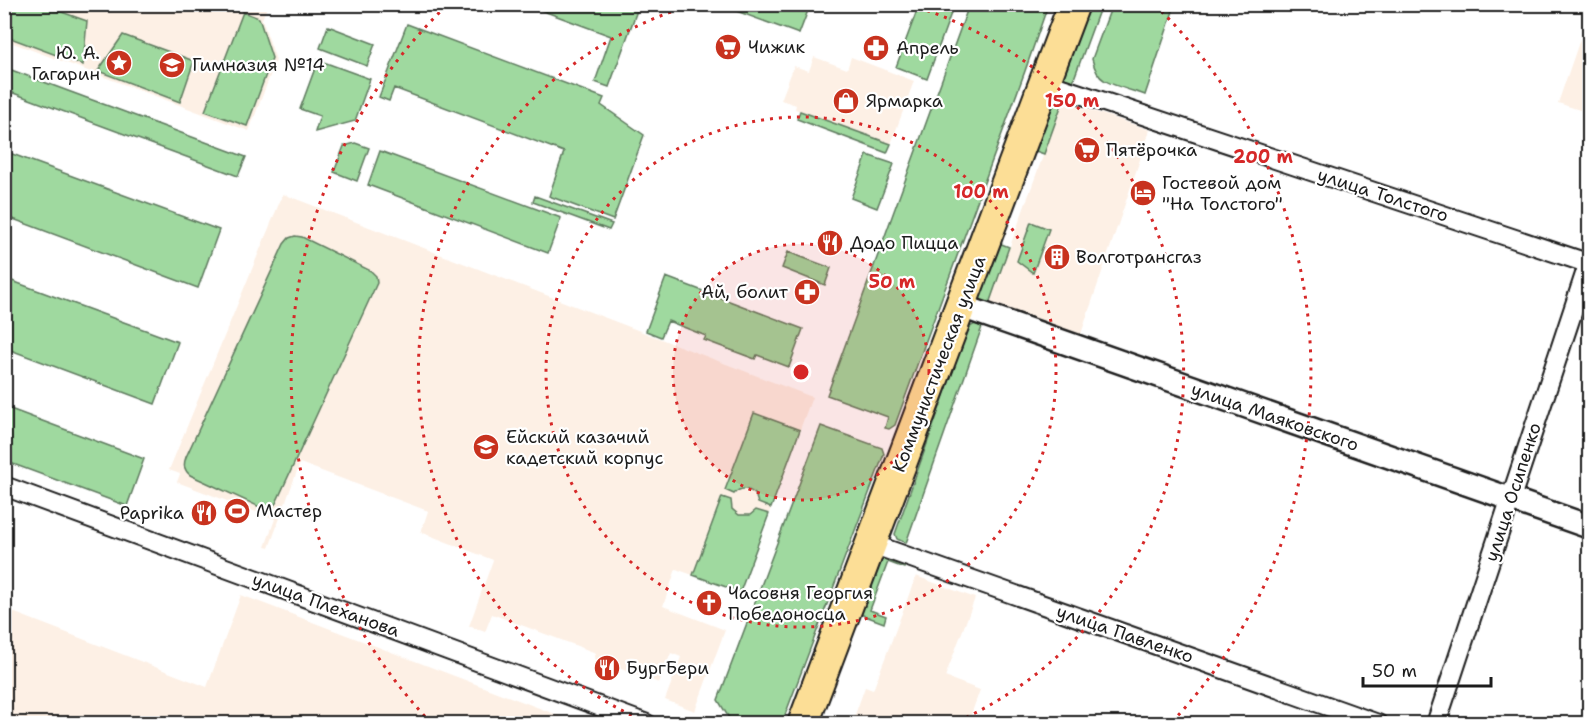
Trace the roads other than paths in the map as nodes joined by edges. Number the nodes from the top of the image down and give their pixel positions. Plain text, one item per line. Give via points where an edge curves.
1 (1074, 4) edge
2 (1044, 82) junction
3 (1589, 262) edge
4 (961, 306) junction
5 (4, 486) edge
6 (1511, 500) junction
7 (1590, 527) edge
8 (872, 544) junction
9 (647, 723) edge
10 (803, 723) edge
11 (1378, 723) edge
12 (1436, 723) edge

1 - 2 main road, Коммунистическая улица
2 - 3 street, улица Толстого
2 - 4 main road, Коммунистическая улица
3 - 6 street, улица Осипенко
4 - 6 street, улица Маяковского
4 - 8 main road, Коммунистическая улица
5 - 9 street, улица Плеханова
6 - 7 street, улица Маяковского
6 - 12 street, улица Осипенко
8 - 10 main road, Коммунистическая улица
8 - 11 street, улица Павленко

